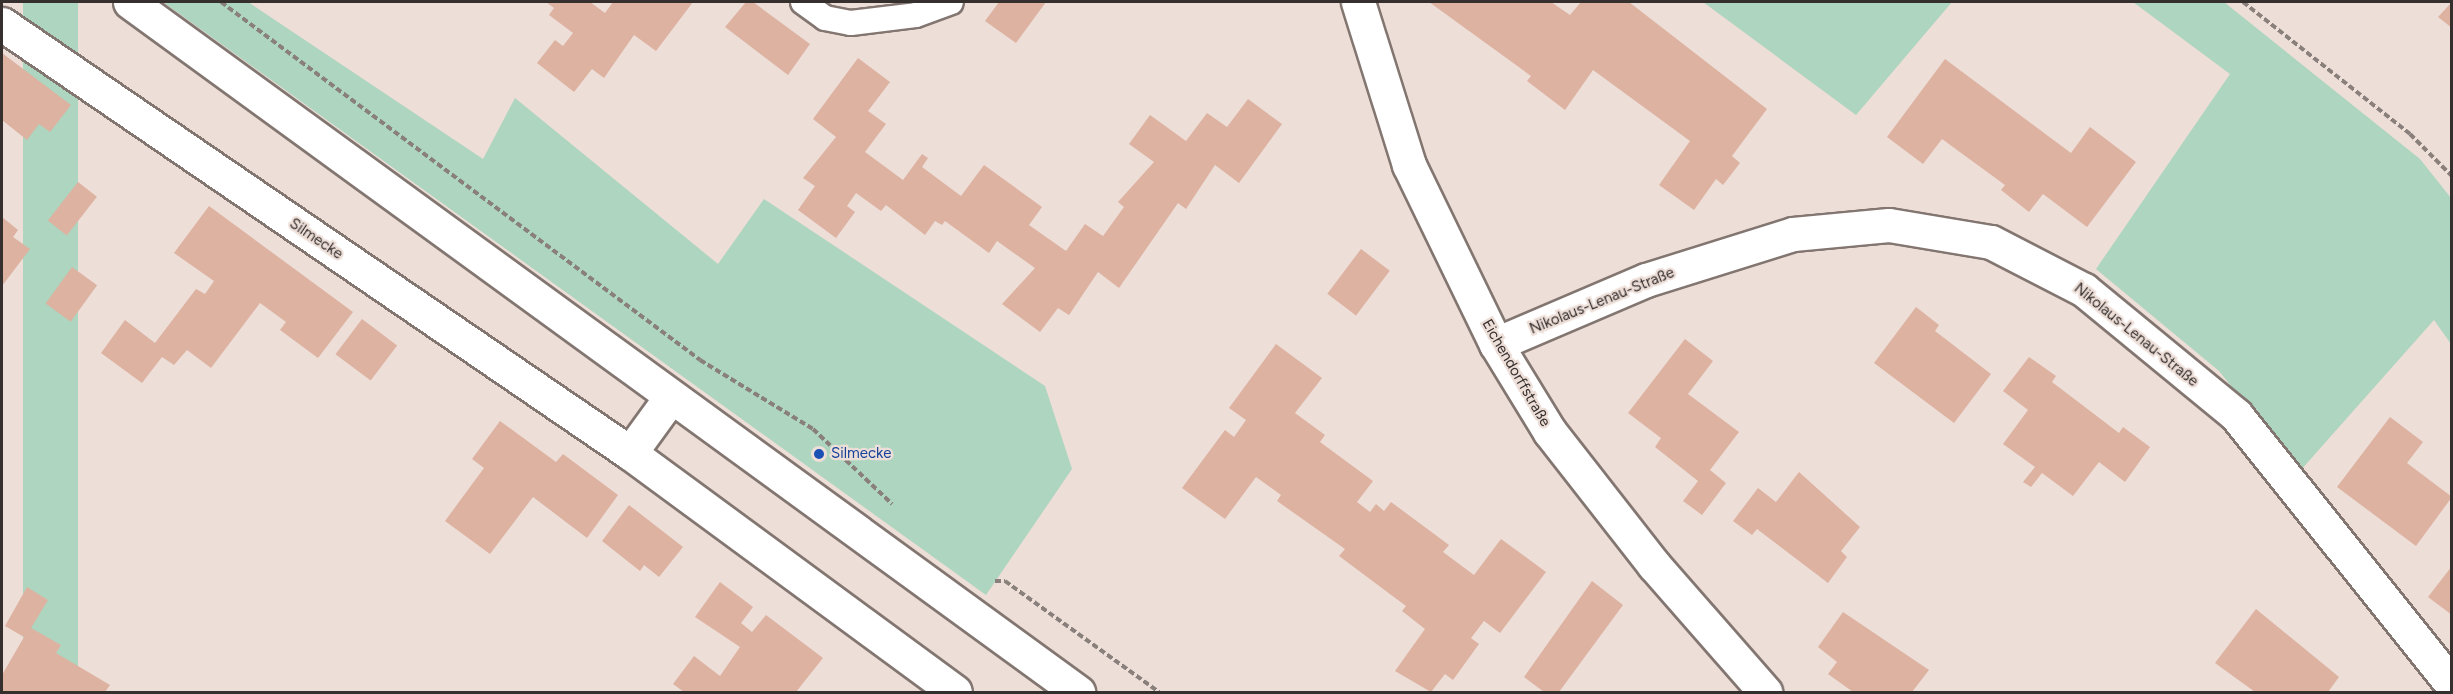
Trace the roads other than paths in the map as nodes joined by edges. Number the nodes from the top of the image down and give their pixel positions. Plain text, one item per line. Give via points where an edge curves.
1 (130, 2) edge
2 (803, 2) edge
3 (951, 2) edge
4 (1358, 2) edge
5 (2, 24) edge
6 (1496, 344) junction
7 (670, 398) junction
8 (630, 453) junction
9 (2451, 685) edge
10 (955, 693) edge
11 (1078, 693) edge
12 (1765, 693) edge

1 - 7 street
2 - 3 lane via 825,18 852,23 916,15
4 - 6 street, Eichendorffstraße via 1409,165
5 - 8 street, Silmecke
6 - 9 street, Nikolaus-Lenau-Straße via 1646,280 1793,234 1889,225 1991,242 2085,290 2236,415
6 - 12 street, Eichendorffstraße via 1550,432 1654,565
7 - 8 street
7 - 11 street
8 - 10 street, Silmecke

